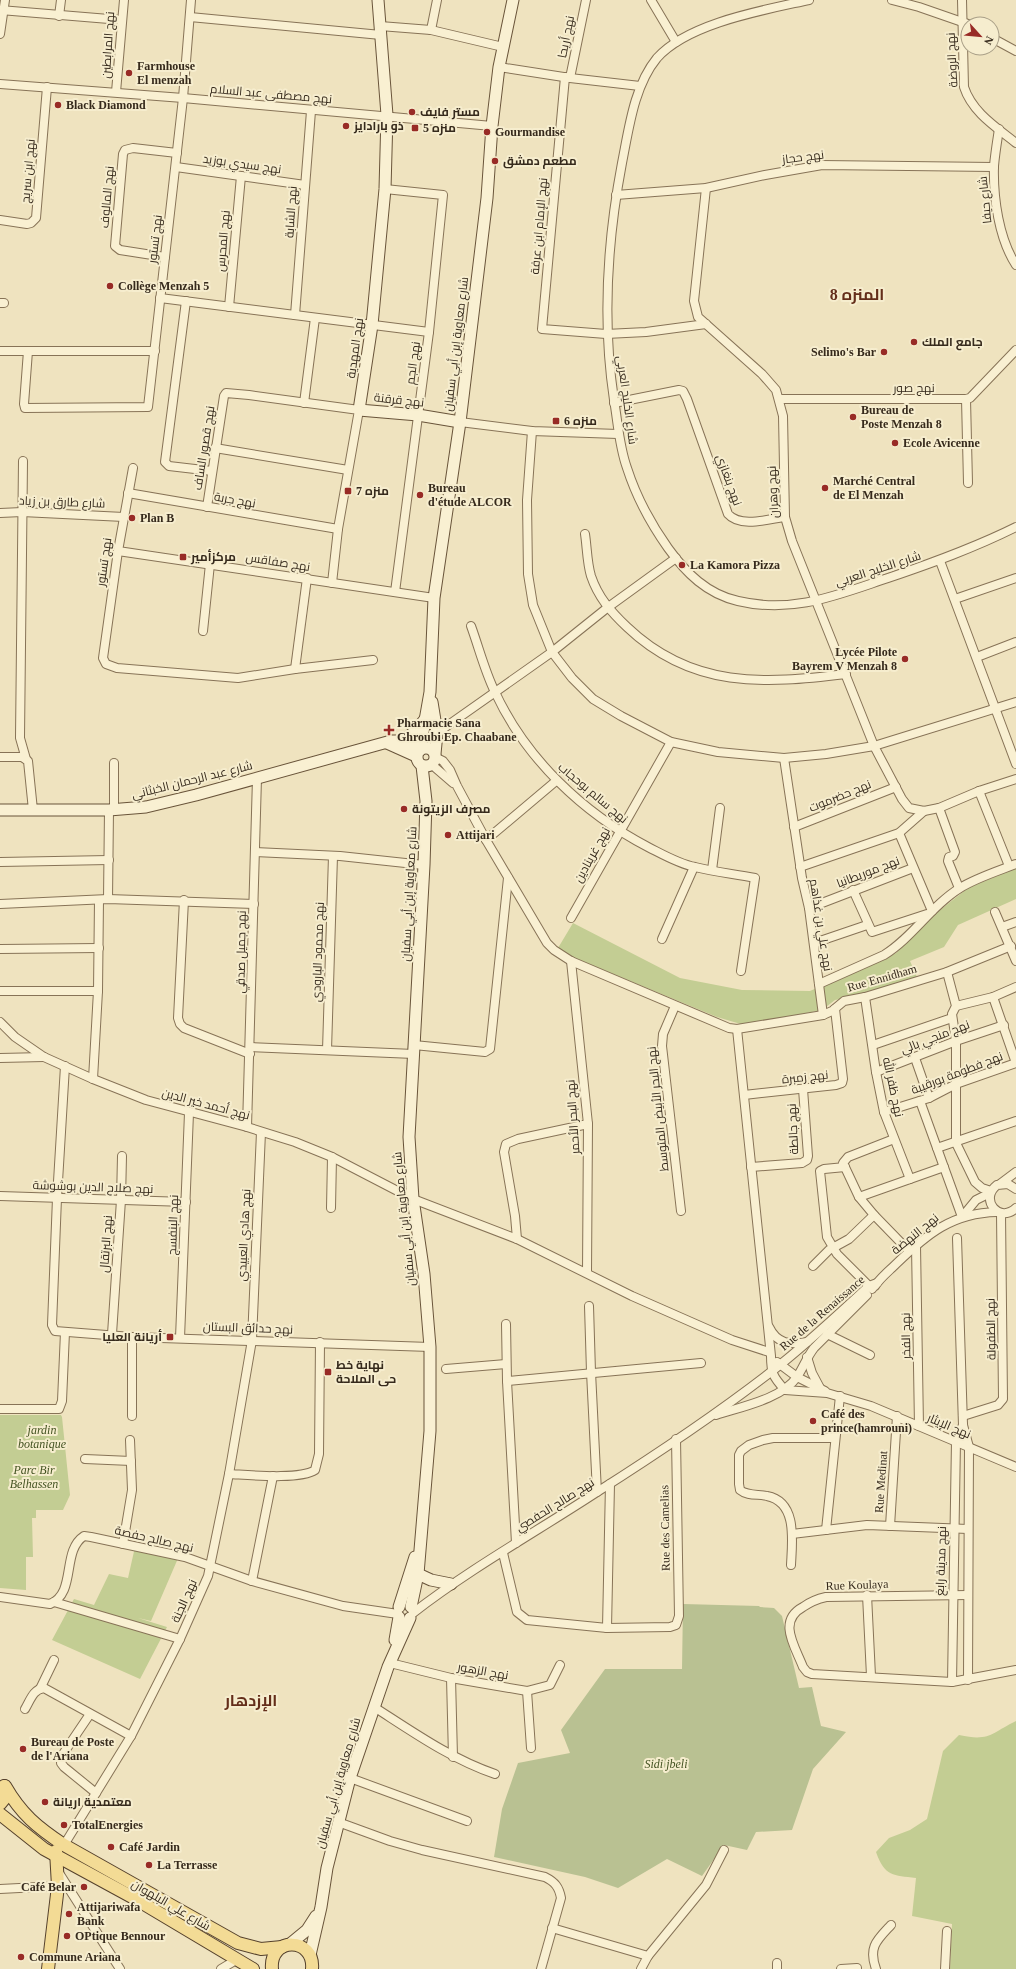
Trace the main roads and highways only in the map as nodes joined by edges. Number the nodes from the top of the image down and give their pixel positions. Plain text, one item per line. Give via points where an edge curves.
1 (378, 0) edge
2 (512, 0) edge
3 (360, 410) joint
4 (460, 422) junction
5 (430, 692) junction
6 (427, 716) junction
7 (404, 740) junction
8 (385, 743) junction
9 (426, 758) junction
10 (0, 810) edge
11 (421, 1538) junction
12 (418, 1574) junction
13 (451, 1584) road end
14 (405, 1613) junction
15 (2, 1783) edge
16 (0, 1804) edge
17 (0, 1814) edge
18 (59, 1842) junction
19 (56, 1856) junction
20 (321, 1907) junction
21 (286, 1945) junction
22 (314, 1964) edge
23 (48, 1969) edge
24 (253, 1969) edge
25 (272, 1969) edge

1 - 3 main road, نهج المهدية via 386,115 385,189 372,325
2 - 4 main road, شارع معاوية إبن أبي سفيان via 499,67 492,126 488,198
3 - 4 main road, نهج قرقنة
4 - 5 main road, شارع معاوية إبن أبي سفيان via 434,598
5 - 6 main road, شارع معاوية إبن أبي سفيان
5 - 9 main road, شارع معاوية إبن أبي سفيان via 437,733
6 - 7 main road
6 - 9 main road, شارع معاوية إبن أبي سفيان
7 - 8 main road, شارع عبد الرحمان الخبثاني via 391,740
7 - 9 main road
8 - 9 main road
8 - 10 main road, شارع عبد الرحمان الخبثاني via 146,806 111,810
9 - 11 main road, شارع معاوية إبن أبي سفيان via 430,790 426,801 409,1137 413,1199 424,1274 430,1347 430,1431
11 - 12 main road, شارع معاوية إبن أبي سفيان
11 - 14 main road, شارع معاوية إبن أبي سفيان
12 - 13 main road
12 - 14 main road, شارع معاوية إبن أبي سفيان
14 - 20 main road, شارع معاوية إبن أبي سفيان via 350,1778 327,1868
15 - 16 main road via 5,1798
15 - 18 main road, شارع علي البلهوان via 23,1814
17 - 19 main road, شارع علي البلهوان
18 - 19 main road
18 - 21 main road, شارع علي البلهوان via 238,1943 261,1949
19 - 23 main road via 58,1886
19 - 24 main road, شارع علي البلهوان via 134,1898
20 - 21 main road, شارع معاوية إبن أبي سفيان via 307,1930
20 - 22 main road, شارع معاوية إبن أبي سفيان
21 - 22 main road via 298,1945 305,1949
21 - 25 main road via 273,1956

